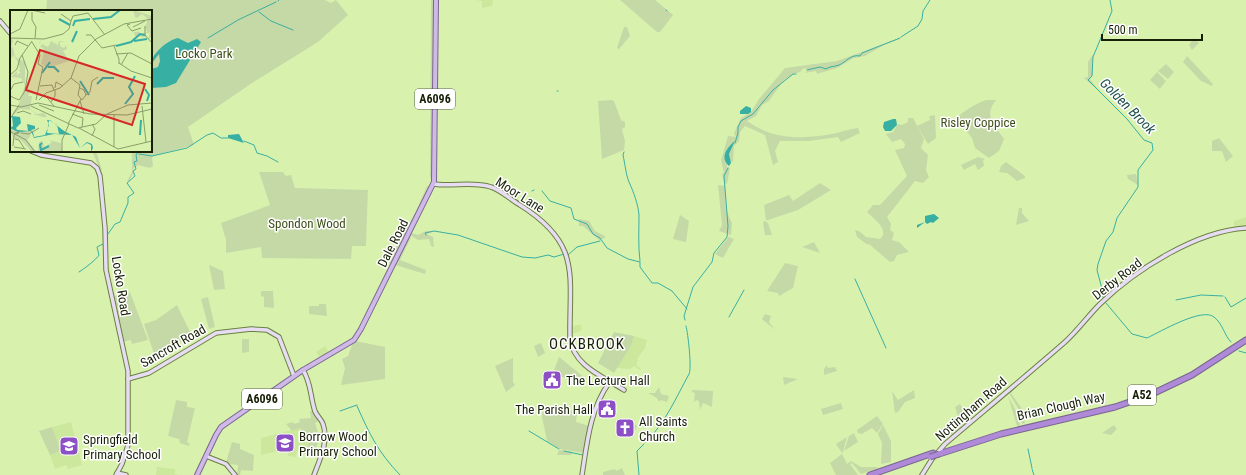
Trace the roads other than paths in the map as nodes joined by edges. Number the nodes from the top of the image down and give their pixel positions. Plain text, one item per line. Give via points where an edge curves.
1 (436, 0) edge
2 (0, 21) edge
3 (10, 33) edge
4 (33, 152) edge
5 (433, 184) junction
6 (1246, 228) edge
7 (1246, 338) edge
8 (1040, 363) joint
9 (303, 370) junction
10 (294, 376) junction
11 (128, 379) junction
12 (609, 383) junction
13 (624, 390) dead end
14 (931, 455) junction
15 (206, 456) junction
16 (117, 474) edge
17 (126, 475) edge
18 (197, 475) edge
19 (235, 475) edge
20 (314, 475) edge
21 (582, 475) edge
22 (870, 475) edge
23 (877, 475) edge
24 (922, 475) edge

1 - 5 main road, Dale Road / A6096
2 - 3 street
4 - 11 street, Locko Road via 90,163 99,172 106,270
5 - 9 main road, Dale Road / A6096 via 359,334 354,340
5 - 12 street, Moor Lane via 484,186 495,189 549,228 561,242 569,266 570,338 573,352
6 - 8 street, Derby Road via 1230,230 1187,244 1132,276
7 - 14 highway, Brian Clough Way / A52, bridge via 1192,375 1150,395 1115,407 1018,428
8 - 24 street, Nottingham Road via 945,444
9 - 10 main road, Dale Road / A6096
9 - 20 street via 310,381 314,410 322,421 325,432 325,444
10 - 11 street, Sancroft Road via 279,337 267,330 251,329 216,333 150,372
10 - 15 main road, Dale Road / A6096 via 217,432
11 - 16 street, Locko Road via 128,445
12 - 13 street
12 - 21 street via 600,396 593,418
14 - 22 highway, Brian Clough Way / A52
14 - 23 highway, Brian Clough Way / A52
15 - 18 main road, A6096
15 - 19 street via 226,464
16 - 17 street

